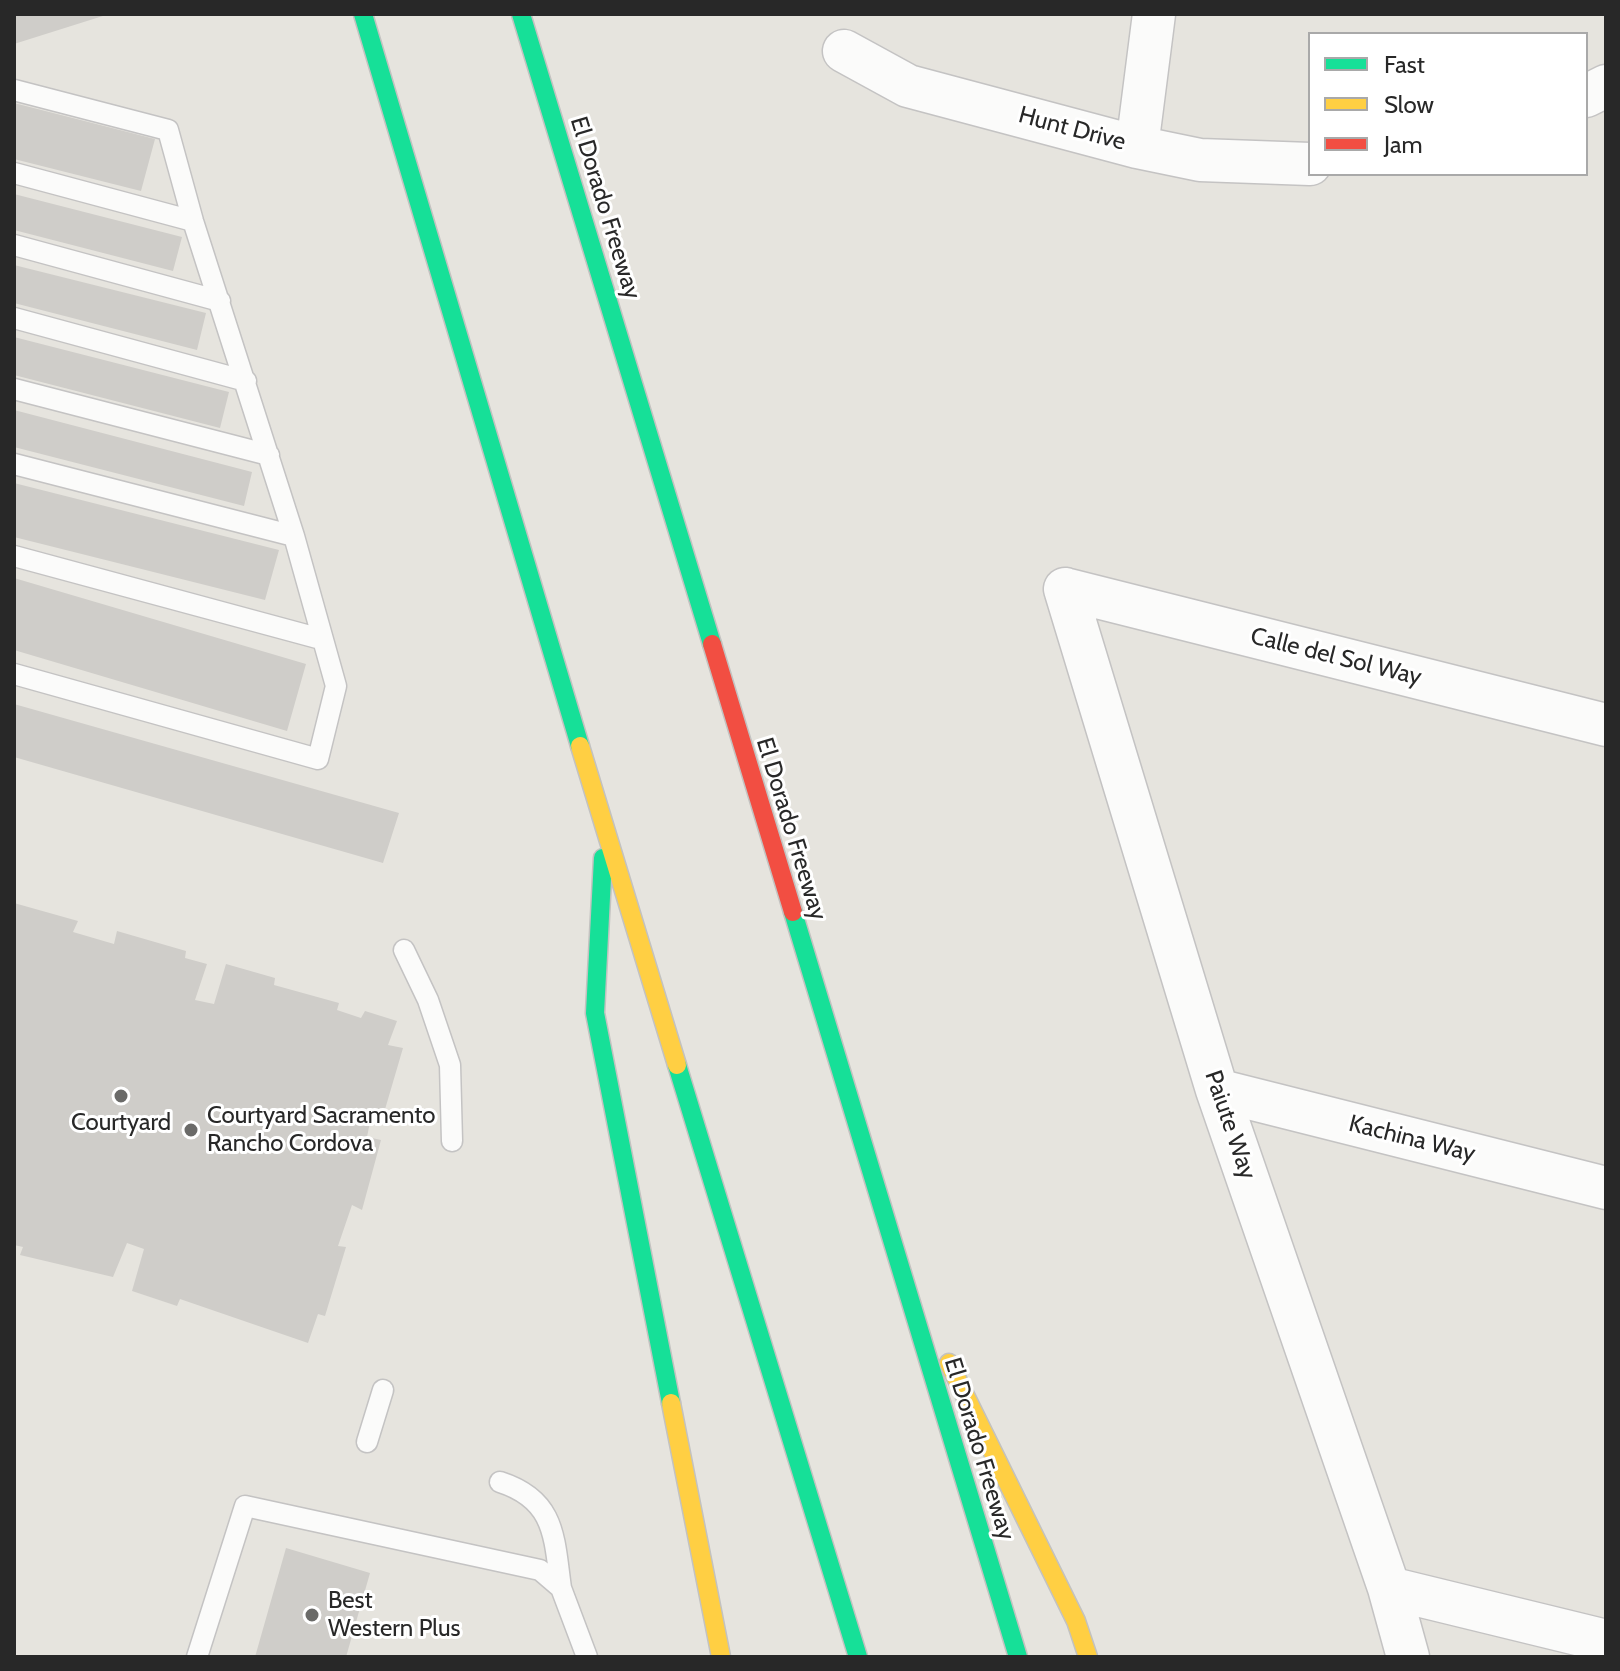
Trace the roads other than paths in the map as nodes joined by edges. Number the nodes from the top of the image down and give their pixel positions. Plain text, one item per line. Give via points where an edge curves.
1 (363, 14) edge
2 (521, 14) edge
3 (1154, 14) edge
4 (844, 51) dead end
5 (1606, 86) edge
6 (14, 90) edge
7 (1588, 95) edge
8 (1137, 147) junction
9 (1308, 164) edge
10 (14, 173) edge
11 (193, 221) junction
12 (14, 245) edge
13 (220, 301) junction
14 (14, 318) edge
15 (246, 381) junction
16 (14, 389) edge
17 (269, 455) junction
18 (14, 464) edge
19 (294, 536) junction
20 (14, 556) edge
21 (1065, 589) joint
22 (321, 639) junction
23 (14, 674) edge
24 (1606, 725) edge
25 (604, 828) junction
26 (404, 950) dead end
27 (1217, 1090) junction
28 (452, 1141) dead end
29 (1606, 1188) edge
30 (889, 1240) junction
31 (383, 1390) dead end
32 (367, 1442) dead end
33 (500, 1482) dead end
34 (561, 1588) junction
35 (1389, 1588) junction
36 (1606, 1641) edge
37 (197, 1657) edge
38 (587, 1657) edge
39 (721, 1657) edge
40 (858, 1657) edge
41 (1018, 1657) edge
42 (1088, 1657) edge
43 (1408, 1657) edge

1 - 25 highway
2 - 30 highway, El Dorado Freeway
3 - 8 street
4 - 8 street, Hunt Drive via 908,86
5 - 7 street
6 - 11 lane via 168,130
8 - 9 street, Hunt Drive via 1200,160
10 - 11 lane
11 - 13 lane
12 - 13 lane
13 - 15 lane
14 - 15 lane
15 - 17 lane
16 - 17 lane
17 - 19 lane
18 - 19 lane
19 - 22 lane
20 - 22 lane
21 - 24 street, Calle del Sol Way
21 - 27 street, Paiute Way
22 - 23 lane via 336,686 318,759
25 - 39 highway via 595,1013
25 - 40 highway
26 - 28 lane via 450,1065
27 - 29 street, Kachina Way
27 - 35 street, Paiute Way
30 - 41 highway, El Dorado Freeway
30 - 42 highway via 1076,1621
31 - 32 lane
33 - 34 lane via 524,1490 551,1523
34 - 37 lane via 540,1570 245,1506
34 - 38 lane
35 - 36 street
35 - 43 street, Paiute Way

